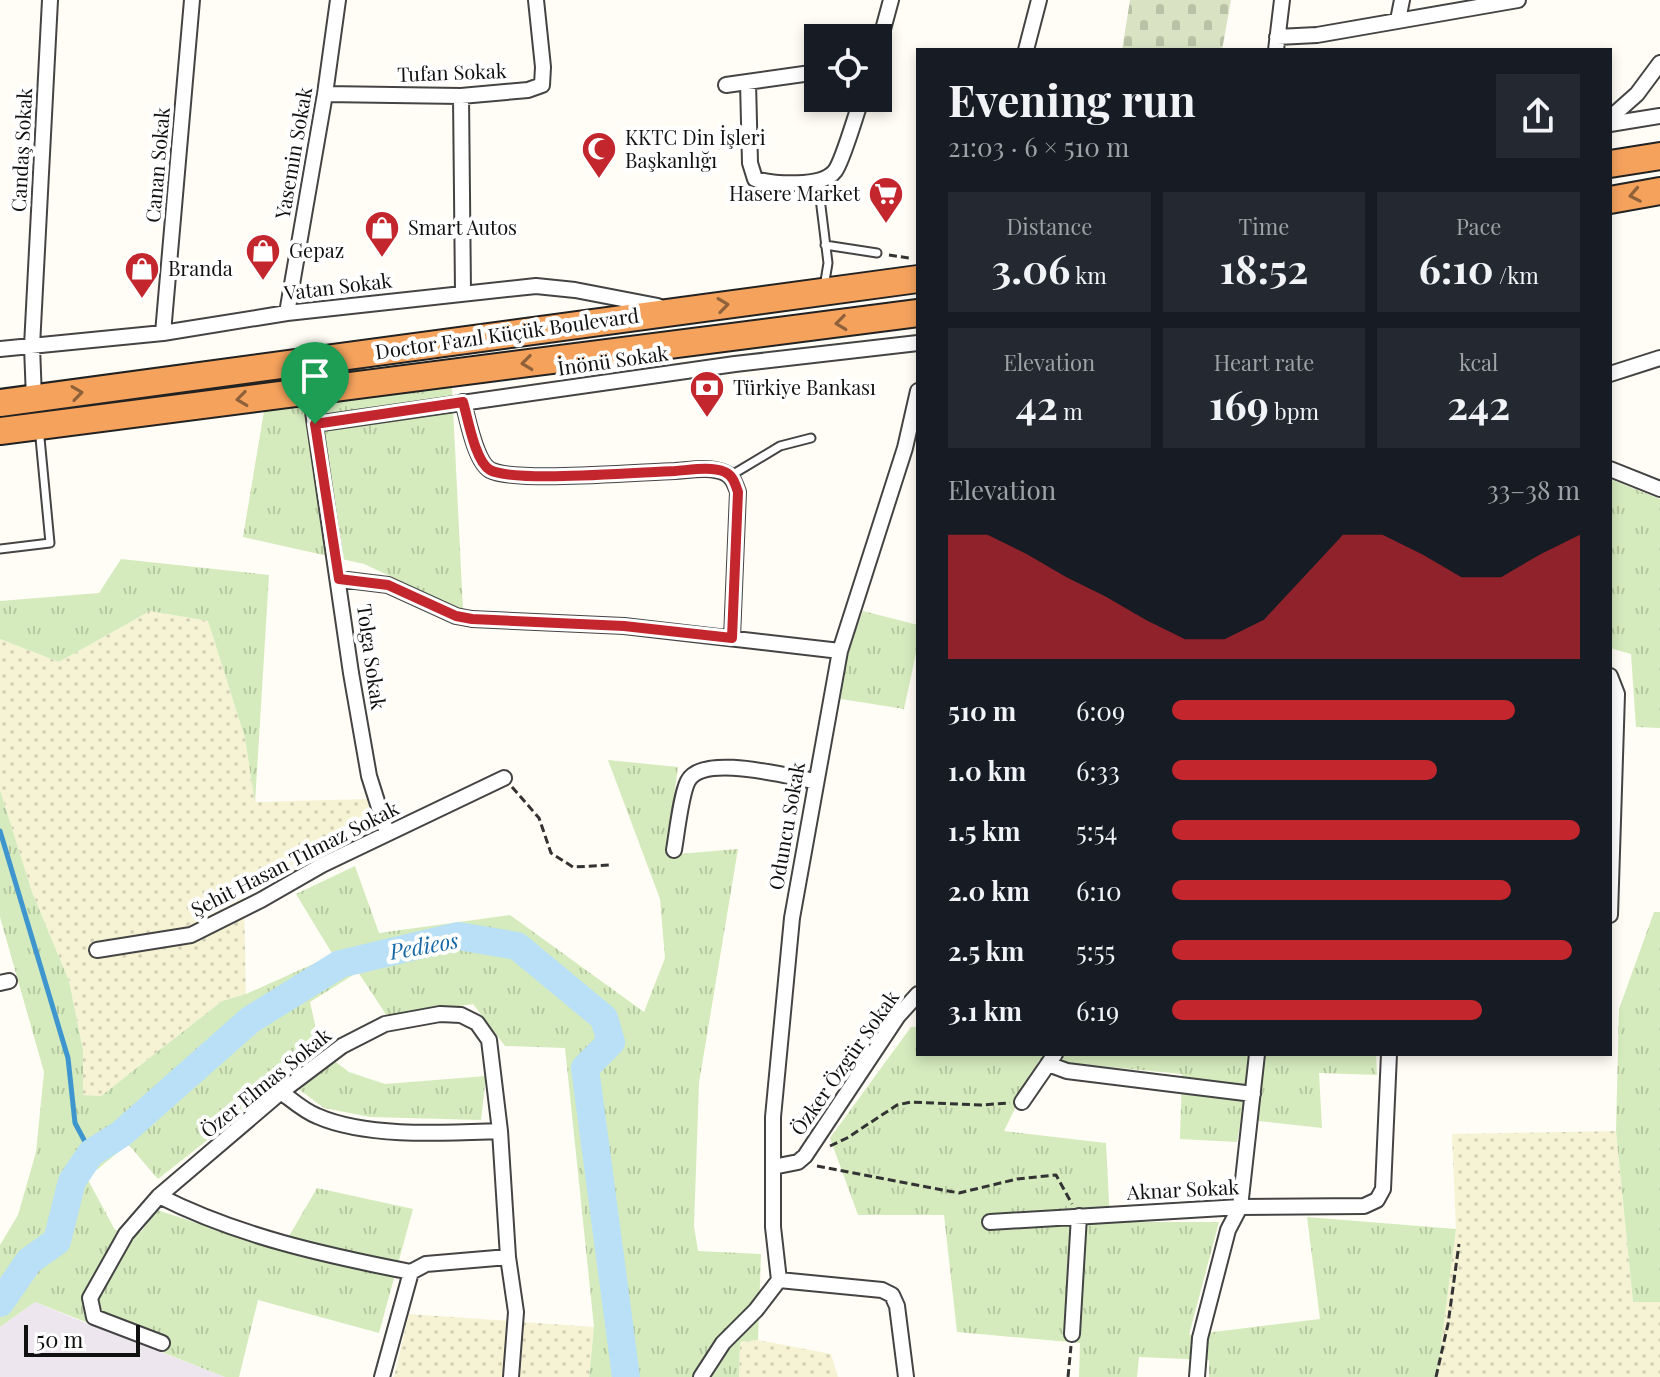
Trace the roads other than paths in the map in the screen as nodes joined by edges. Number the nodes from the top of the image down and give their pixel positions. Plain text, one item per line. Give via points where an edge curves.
1 (50, 0) edge
2 (192, 0) edge
3 (338, 0) edge
4 (536, 0) edge
5 (891, 0) edge
6 (1039, 0) edge
7 (1282, 0) edge
8 (1402, 0) edge
9 (1518, 0) edge
10 (1398, 20) junction
11 (884, 24) edge
12 (1277, 43) edge
13 (1027, 48) edge
14 (1660, 63) edge
15 (804, 74) edge
16 (748, 82) junction
17 (726, 85) dead end
18 (325, 94) junction
19 (461, 96) junction
20 (857, 112) edge
21 (1660, 116) edge
22 (1612, 119) edge
23 (1612, 121) edge
24 (1660, 156) edge
25 (1612, 164) edge
26 (818, 182) junction
27 (1660, 191) edge
28 (1612, 200) edge
29 (825, 245) junction
30 (877, 253) road end
31 (916, 279) edge
32 (463, 292) junction
33 (823, 292) junction
34 (681, 311) junction
35 (287, 313) junction
36 (916, 313) edge
37 (163, 333) junction
38 (916, 343) edge
39 (32, 346) junction
40 (0, 349) edge
41 (1660, 358) edge
42 (1612, 373) edge
43 (310, 391) junction
44 (34, 399) junction
45 (463, 402) junction
46 (0, 403) edge
47 (916, 410) edge
48 (107, 417) junction
49 (315, 424) junction
50 (0, 431) edge
51 (40, 438) junction
52 (811, 438) dead end
53 (0, 445) edge
54 (912, 448) edge
55 (1612, 470) edge
56 (730, 476) junction
57 (1660, 489) edge
58 (0, 549) edge
59 (339, 579) junction
60 (732, 638) junction
61 (840, 651) junction
62 (1612, 681) edge
63 (504, 778) road end
64 (815, 781) junction
65 (1612, 790) edge
66 (387, 833) junction
67 (674, 850) dead end
68 (97, 950) dead end
69 (916, 996) edge
70 (1257, 1056) edge
71 (1389, 1056) edge
72 (1051, 1059) edge
73 (281, 1092) junction
74 (1253, 1094) junction
75 (1022, 1102) road end
76 (500, 1131) junction
77 (773, 1167) junction
78 (159, 1196) junction
79 (1240, 1207) junction
80 (1079, 1216) junction
81 (990, 1222) dead end
82 (508, 1257) junction
83 (411, 1272) junction
84 (779, 1280) junction
85 (1072, 1334) road end
86 (162, 1343) dead end
87 (382, 1377) edge
88 (511, 1377) edge
89 (701, 1377) edge
90 (906, 1377) edge
91 (1197, 1377) edge

1 - 39 street, Candaş Sokak
2 - 37 street, Canan Sokak
3 - 18 street, Yasemin Sokak
4 - 19 street, Tufan Sokak via 542,85
5 - 11 street
6 - 13 street
7 - 12 street
8 - 10 street
9 - 10 street
10 - 12 street
14 - 22 street
15 - 16 street
16 - 17 street
16 - 26 street via 755,179
18 - 19 street, Tufan Sokak
18 - 35 street, Yasemin Sokak
19 - 32 street
20 - 26 street via 835,171
21 - 23 street
24 - 25 highway
26 - 29 lane
27 -> 28 highway
29 - 30 lane
29 - 33 lane
31 - 33 highway, Doctor Fazıl Küçük Boulevard
32 - 34 street, Vatan Sokak via 536,286
32 - 35 street, Vatan Sokak
34 -> 33 highway, Doctor Fazıl Küçük Boulevard
44 -> 34 highway, Doctor Fazıl Küçük Boulevard
35 - 37 street, Vatan Sokak
36 -> 43 highway, Doctor Fazıl Küçük Boulevard
37 - 39 street, Vatan Sokak
38 - 45 street, İnönü Sokak
39 - 40 street, Vatan Sokak
39 - 44 street, Candaş Sokak
41 - 42 street
43 -> 48 highway, Doctor Fazıl Küçük Boulevard
43 - 49 street, Tolga Sokak
44 - 46 highway, Doctor Fazıl Küçük Boulevard
45 - 49 street, İnönü Sokak
45 - 56 street via 480,459 503,473 715,470
47 - 54 street, Oduncu Sokak
48 - 50 highway, Doctor Fazıl Küçük Boulevard
48 - 51 highway
49 - 59 street, Tolga Sokak
51 - 53 highway
51 - 58 lane via 50,543
52 - 56 lane via 780,446
54 - 61 street, Oduncu Sokak
55 - 57 street
56 - 60 street via 738,492
59 - 60 street via 388,585 472,619 624,626
59 - 66 street, Tolga Sokak via 369,776
60 - 61 street
61 - 64 street, Oduncu Sokak
62 - 65 street via 1617,694
63 - 66 street, Şehit Hasan Tılmaz Sokak
64 - 67 street via 718,766 699,770 688,781
64 - 77 street, Oduncu Sokak via 792,918
66 - 68 street, Şehit Hasan Tılmaz Sokak via 191,935
69 - 77 street, Özker Özgür Sokak via 801,1159
70 - 74 street
71 - 79 street, Aknar Sokak via 1383,1189 1377,1200 1364,1206
72 - 74 street via 1067,1071
72 - 75 street
73 - 76 street via 316,1116 358,1128
73 - 76 street, Özer Elmas Sokak via 342,1046 385,1024 461,1015 477,1023 489,1040
73 - 78 street, Özer Elmas Sokak
74 - 79 street
76 - 82 street, Özer Elmas Sokak
77 - 84 street, Oduncu Sokak
78 - 83 street via 190,1212 312,1253
78 - 86 street, Özer Elmas Sokak via 126,1234 90,1298 94,1317
79 - 80 street, Aknar Sokak
79 - 91 street via 1228,1230 1200,1338
80 - 81 street, Aknar Sokak
80 - 85 street
82 - 83 street via 426,1264
82 - 88 street, Özer Elmas Sokak via 516,1312
83 - 87 street
84 - 89 street via 723,1343
84 - 90 street via 892,1295

